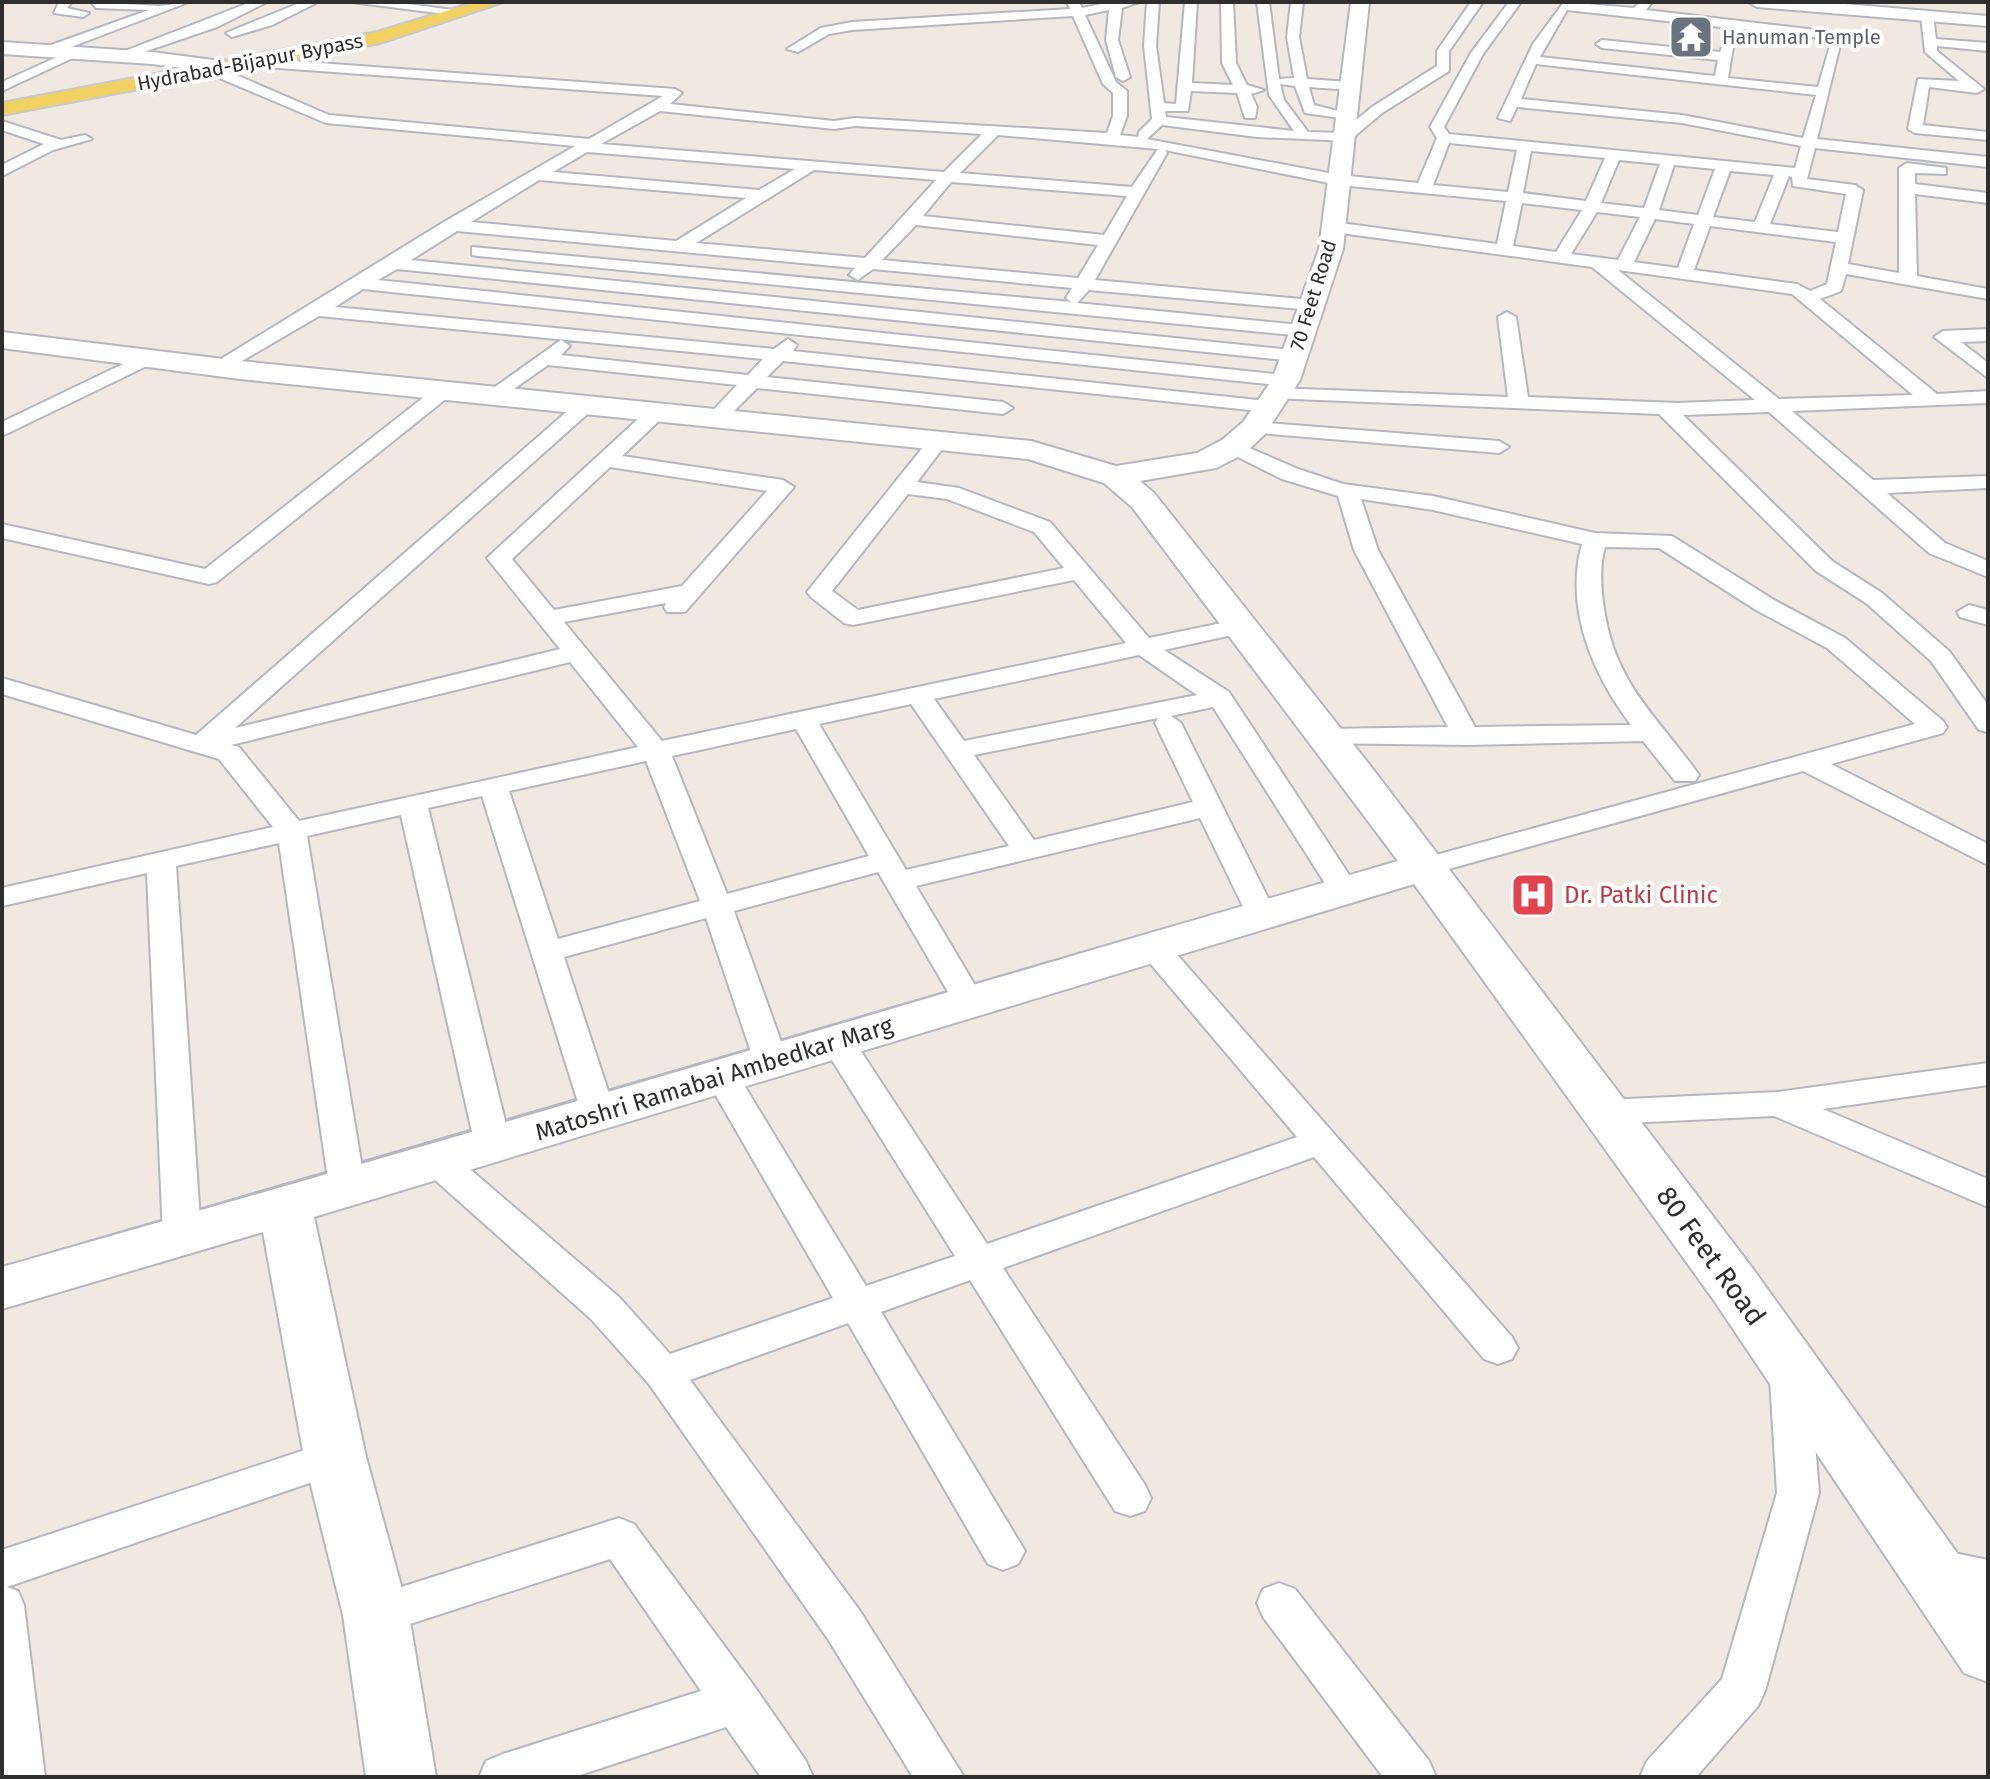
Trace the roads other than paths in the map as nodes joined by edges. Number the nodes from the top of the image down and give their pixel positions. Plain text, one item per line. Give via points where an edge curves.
1 (64, 2) edge
2 (73, 2) edge
3 (312, 2) edge
4 (357, 2) edge
5 (494, 2) edge
6 (980, 2) edge
7 (1022, 2) edge
8 (1133, 2) edge
9 (1153, 2) edge
10 (1191, 2) edge
11 (1227, 2) edge
12 (1263, 2) edge
13 (1297, 2) edge
14 (1360, 2) edge
15 (1477, 2) edge
16 (1515, 2) edge
17 (1757, 2) edge
18 (96, 4) edge
19 (257, 4) edge
20 (1117, 4) edge
21 (1794, 4) edge
22 (1076, 7) edge
23 (1642, 7) edge
24 (168, 8) junction
25 (187, 8) edge
26 (295, 10) junction
27 (225, 12) junction
28 (461, 12) junction
29 (150, 14) junction
30 (1019, 16) junction
31 (1927, 16) junction
32 (985, 18) junction
33 (1988, 21) edge
34 (268, 22) junction
35 (1738, 25) junction
36 (48, 40) junction
37 (1930, 42) junction
38 (1602, 44) dead end
39 (1988, 47) edge
40 (2, 48) edge
41 (793, 49) dead end
42 (74, 54) junction
43 (118, 56) junction
44 (1726, 57) junction
45 (1531, 60) junction
46 (174, 61) junction
47 (251, 62) junction
48 (216, 68) junction
49 (1721, 79) junction
50 (1302, 82) junction
51 (1273, 86) junction
52 (1350, 86) junction
53 (1973, 86) junction
54 (2, 87) edge
55 (1183, 87) junction
56 (1116, 88) junction
57 (1242, 90) junction
58 (1622, 91) junction
59 (1823, 92) junction
60 (1988, 98) edge
61 (1511, 102) junction
62 (658, 107) junction
63 (2, 109) edge
64 (1158, 114) junction
65 (1250, 115) dead end
66 (834, 125) junction
67 (1345, 126) junction
68 (5, 129) edge
69 (994, 130) junction
70 (1302, 136) junction
71 (1988, 136) edge
72 (1111, 138) junction
73 (1444, 138) junction
74 (85, 139) dead end
75 (1137, 142) junction
76 (1496, 143) junction
77 (1809, 143) junction
78 (60, 144) junction
79 (585, 145) junction
80 (1525, 146) junction
81 (1160, 153) dead end
82 (1614, 154) junction
83 (1668, 160) junction
84 (1904, 160) junction
85 (1988, 162) edge
86 (553, 164) junction
87 (812, 165) junction
88 (1724, 165) junction
89 (2, 171) edge
90 (1792, 172) junction
91 (533, 175) junction
92 (1988, 175) edge
93 (947, 177) junction
94 (1339, 180) junction
95 (781, 183) junction
96 (1424, 188) junction
97 (1907, 188) junction
98 (1138, 192) junction
99 (762, 195) junction
100 (1515, 197) junction
101 (1988, 198) edge
102 (1592, 206) junction
103 (473, 211) junction
104 (1647, 213) junction
105 (536, 215) dead end
106 (912, 220) junction
107 (1703, 220) junction
108 (450, 225) junction
109 (1333, 227) junction
110 (1761, 227) junction
111 (1842, 238) junction
112 (1111, 241) junction
113 (420, 245) junction
114 (684, 248) junction
115 (1504, 250) junction
116 (1561, 257) junction
117 (1596, 262) junction
118 (393, 263) junction
119 (869, 265) junction
120 (1624, 266) junction
121 (1839, 267) junction
122 (664, 268) junction
123 (1684, 274) junction
124 (1908, 279) junction
125 (361, 284) junction
126 (1084, 284) junction
127 (847, 286) junction
128 (638, 288) junction
129 (1988, 294) edge
130 (1808, 298) junction
131 (826, 307) junction
132 (1068, 308) junction
133 (610, 309) junction
134 (319, 311) junction
135 (1507, 317) dead end
136 (1307, 318) junction
137 (1053, 330) junction
138 (802, 331) junction
139 (578, 334) junction
140 (1988, 335) edge
141 (2, 340) edge
142 (1038, 354) junction
143 (1295, 355) junction
144 (778, 356) junction
145 (148, 358) junction
146 (545, 359) junction
147 (218, 367) junction
148 (1988, 372) edge
149 (753, 380) junction
150 (1021, 381) junction
151 (445, 390) junction
152 (495, 396) junction
153 (1988, 397) edge
154 (1932, 400) junction
155 (1271, 402) junction
156 (1519, 403) junction
157 (586, 405) junction
158 (1664, 408) junction
159 (1777, 408) junction
160 (657, 412) junction
161 (716, 418) junction
162 (992, 426) junction
163 (2, 430) edge
164 (939, 440) junction
165 (1233, 447) junction
166 (1499, 447) dead end
167 (605, 460) junction
168 (1115, 476) junction
169 (1988, 482) edge
170 (902, 487) junction
171 (1868, 487) junction
172 (1347, 491) junction
173 (2, 531) edge
174 (1595, 540) junction
175 (1988, 570) edge
176 (1079, 572) junction
177 (548, 618) junction
178 (1241, 626) junction
179 (1143, 647) junction
180 (576, 653) junction
181 (2, 686) edge
182 (918, 695) junction
183 (1220, 698) junction
184 (803, 719) junction
185 (1168, 723) dead end
186 (1988, 724) edge
187 (1934, 727) junction
188 (1651, 733) junction
189 (1326, 737) junction
190 (1467, 737) junction
191 (201, 744) junction
192 (959, 750) junction
193 (656, 751) junction
194 (1806, 762) junction
195 (1685, 775) dead end
196 (493, 786) junction
197 (413, 804) junction
198 (1209, 807) junction
199 (292, 831) junction
200 (1027, 850) junction
201 (1988, 856) edge
202 (161, 861) junction
203 (891, 871) junction
204 (1413, 871) junction
205 (1344, 890) junction
206 (2, 897) edge
207 (717, 906) junction
208 (1262, 916) junction
209 (548, 951) junction
210 (1163, 958) junction
211 (969, 1002) junction
212 (845, 1053) junction
213 (771, 1061) junction
214 (1988, 1074) edge
215 (728, 1086) junction
216 (1778, 1104) junction
217 (1606, 1112) junction
218 (599, 1115) junction
219 (1320, 1142) junction
220 (493, 1145) junction
221 (450, 1172) junction
222 (347, 1186) junction
223 (1988, 1194) edge
224 (287, 1216) junction
225 (182, 1235) junction
226 (977, 1263) junction
227 (2, 1288) edge
228 (857, 1305) junction
229 (2, 1310) edge
230 (1498, 1348) dead end
231 (1789, 1365) junction
232 (663, 1373) junction
233 (335, 1457) junction
234 (1130, 1498) dead end
235 (1003, 1551) dead end
236 (1929, 1567) junction
237 (2, 1569) edge
238 (1988, 1580) edge
239 (1279, 1603) dead end
240 (2, 1605) edge
241 (376, 1615) junction
242 (1988, 1651) edge
243 (738, 1701) junction
244 (21, 1777) edge
245 (401, 1777) edge
246 (503, 1777) edge
247 (789, 1777) edge
248 (940, 1777) edge
249 (1412, 1777) edge
250 (1664, 1777) edge

1 - 2 street
1 - 36 street via 58,10 83,13 81,18
3 - 26 street
4 - 28 street
5 - 28 main road, Hydrabad-Bijapur Bypass
6 - 32 street via 973,12
7 - 30 street
8 - 20 street
9 - 64 street via 1147,39
10 - 55 street
11 - 57 street via 1229,63
12 - 51 street
13 - 50 street via 1293,40
14 - 52 street, 70 Feet Road
15 - 67 street via 1443,51 1444,68
16 - 73 street via 1477,53 1437,127
17 - 21 street
18 - 24 street
19 - 26 street
19 - 27 street
20 - 22 street
20 - 56 street via 1112,44 1124,86
21 - 31 street
22 - 30 street
22 - 56 street
23 - 35 street
23 - 45 street via 1564,6
24 - 25 street
24 - 29 street
25 - 27 street
25 - 29 street
26 - 34 street
27 - 34 street
27 - 43 street
28 - 47 main road, Hydrabad-Bijapur Bypass via 380,37
29 - 36 street
30 - 32 street
31 - 33 street
31 - 37 street
32 - 41 street via 852,26 825,31
34 - 46 street via 187,48
35 - 44 street
35 - 59 street via 1839,36
36 - 40 street
36 - 42 street
37 - 39 street
37 - 53 street via 1931,52
38 - 44 street
42 - 43 street
42 - 54 street
43 - 46 street
44 - 49 street
45 - 58 street
45 - 61 street
46 - 48 street
47 - 48 main road, Hydrabad-Bijapur Bypass
47 - 62 street via 675,93
48 - 63 main road, Hydrabad-Bijapur Bypass
48 - 79 street via 326,119
49 - 58 street
49 - 59 street
50 - 51 street
50 - 52 street
50 - 67 street via 1303,103
51 - 57 street
51 - 70 street
52 - 67 street, 70 Feet Road
53 - 60 street
53 - 71 street via 1923,82 1915,129
55 - 57 street
55 - 64 street via 1183,108
56 - 72 street via 1122,115
57 - 65 street
58 - 61 street
58 - 77 street via 1682,119
59 - 77 street
61 - 76 street
62 - 66 street
62 - 79 street
64 - 70 street
64 - 75 street
66 - 69 street
66 - 87 street via 851,134 840,148
67 - 70 street
67 - 94 street, 70 Feet Road
68 - 78 street
69 - 72 street
69 - 93 street
72 - 75 street
73 - 76 street
73 - 96 street
74 - 78 street
75 - 94 street
76 - 80 street
77 - 84 street
77 - 90 street
78 - 89 street
79 - 86 street
79 - 87 street
80 - 82 street
80 - 100 street
81 - 98 street
82 - 83 street
82 - 102 street
83 - 88 street
83 - 104 street via 1660,192
84 - 85 street
84 - 92 street
84 - 97 street
86 - 91 street
86 - 95 street
87 - 93 street
87 - 95 street
88 - 90 street
88 - 107 street
90 - 110 street
90 - 111 street via 1798,183 1855,190
91 - 99 street
91 - 103 street
93 - 98 street
93 - 106 street
94 - 96 street
94 - 109 street, 70 Feet Road
95 - 99 street
96 - 100 street via 1451,197
97 - 101 street
97 - 124 street
98 - 112 street
99 - 114 street
100 - 102 street
100 - 115 street
102 - 104 street
102 - 116 street
103 - 105 street
103 - 108 street
104 - 107 street
104 - 120 street
106 - 112 street
106 - 119 street
107 - 110 street
107 - 123 street
108 - 113 street
108 - 114 street
109 - 115 street via 1448,236
109 - 136 street, 70 Feet Road via 1331,249
110 - 111 street
111 - 121 street
112 - 126 street
113 - 118 street
113 - 122 street
114 - 119 street
114 - 122 street
115 - 116 street
116 - 117 street
117 - 120 street
117 - 159 street
118 - 125 street
118 - 128 street
119 - 126 street
119 - 127 street
120 - 123 street
121 - 124 street
121 - 130 street via 1835,287
122 - 127 street
122 - 128 street
123 - 130 street via 1797,289
124 - 129 street
125 - 133 street
125 - 134 street
126 - 132 street
126 - 136 street
127 - 131 street
127 - 132 street
128 - 131 street
128 - 133 street
130 - 154 street
131 - 137 street
131 - 138 street
132 - 136 street
132 - 137 street
133 - 138 street
133 - 139 street
134 - 139 street
134 - 147 street
135 - 156 street
136 - 143 street, 70 Feet Road
137 - 142 street
137 - 143 street
138 - 142 street
138 - 144 street
139 - 144 street
139 - 146 street
140 - 148 street via 1943,337
141 - 145 street
142 - 150 street
142 - 155 street
143 - 155 street, 70 Feet Road
144 - 149 street
144 - 150 street
145 - 147 street
145 - 163 street
146 - 149 street
146 - 152 street
147 - 151 street
149 - 161 street
149 - 162 street
150 - 155 street
150 - 162 street
151 - 152 street
151 - 173 street via 209,577
152 - 157 street
153 - 154 street
154 - 159 street
155 - 156 street
155 - 165 street, 70 Feet Road
155 - 166 street
156 - 158 street
157 - 160 street
157 - 191 street
158 - 159 street
158 - 186 street via 1824,566 1874,598 1940,656
159 - 171 street
160 - 161 street
160 - 167 street
161 - 164 street
162 - 164 street
162 - 168 street via 1031,450
164 - 170 street
165 - 168 street, 70 Feet Road via 1205,461
165 - 172 street via 1290,474
167 - 177 street via 499,558
167 - 177 street via 783,487 683,599
168 - 178 street, 80 Feet Road via 1143,500
169 - 171 street
170 - 176 street via 951,493 1042,527
170 - 176 street via 819,592 853,618
171 - 175 street via 1937,548
172 - 174 street via 1433,503
172 - 190 street via 1366,550
174 - 187 street via 1664,541 1836,643
174 - 188 street via 1589,554 1595,627 1615,685
176 - 179 street
177 - 180 street
178 - 179 street
178 - 189 street, 80 Feet Road
179 - 182 street
179 - 183 street
180 - 191 street
180 - 193 street
181 - 191 street
182 - 184 street
182 - 192 street
183 - 192 street
183 - 205 street
184 - 193 street
184 - 203 street
185 - 198 street
186 - 187 street
187 - 194 street
188 - 190 street
188 - 195 street
189 - 190 street
189 - 204 street, 80 Feet Road
191 - 199 street via 229,753
192 - 200 street
193 - 196 street
193 - 207 street
194 - 201 street
194 - 204 street
196 - 197 street
196 - 209 street
197 - 199 street
197 - 220 street
198 - 200 street
198 - 208 street
199 - 202 street
199 - 222 street
200 - 203 street
202 - 206 street
202 - 225 street
203 - 207 street
203 - 211 street
204 - 205 street, Matoshri Ramabai Ambedkar Marg
204 - 210 street via 1380,895
204 - 217 street, 80 Feet Road
205 - 208 street, Matoshri Ramabai Ambedkar Marg
207 - 209 street
207 - 213 street
208 - 210 street, Matoshri Ramabai Ambedkar Marg
209 - 218 street
210 - 211 street, Matoshri Ramabai Ambedkar Marg
210 - 212 street
210 - 219 street
211 - 212 street, Matoshri Ramabai Ambedkar Marg
212 - 213 street, Matoshri Ramabai Ambedkar Marg
212 - 215 street
212 - 226 street
213 - 215 street, Matoshri Ramabai Ambedkar Marg
214 - 216 street
215 - 218 street, Matoshri Ramabai Ambedkar Marg
215 - 221 street
215 - 228 street
216 - 217 street
216 - 223 street
217 - 231 street, 80 Feet Road
218 - 220 street, Matoshri Ramabai Ambedkar Marg
219 - 226 street
219 - 230 street
220 - 221 street, Matoshri Ramabai Ambedkar Marg
221 - 222 street, Matoshri Ramabai Ambedkar Marg
221 - 224 street
221 - 232 street via 605,1308
222 - 224 street, Matoshri Ramabai Ambedkar Marg
224 - 225 street, Matoshri Ramabai Ambedkar Marg
224 - 229 street
224 - 233 street
225 - 227 street, Matoshri Ramabai Ambedkar Marg
226 - 228 street
226 - 234 street
228 - 232 street
228 - 235 street
231 - 236 street, 80 Feet Road
231 - 250 street via 1798,1493 1742,1691
232 - 248 street via 844,1625
233 - 237 street
233 - 241 street
236 - 238 street
236 - 242 street, 80 Feet Road
239 - 249 street
240 - 244 street
241 - 243 street via 619,1537
241 - 245 street
243 - 246 street
243 - 247 street

